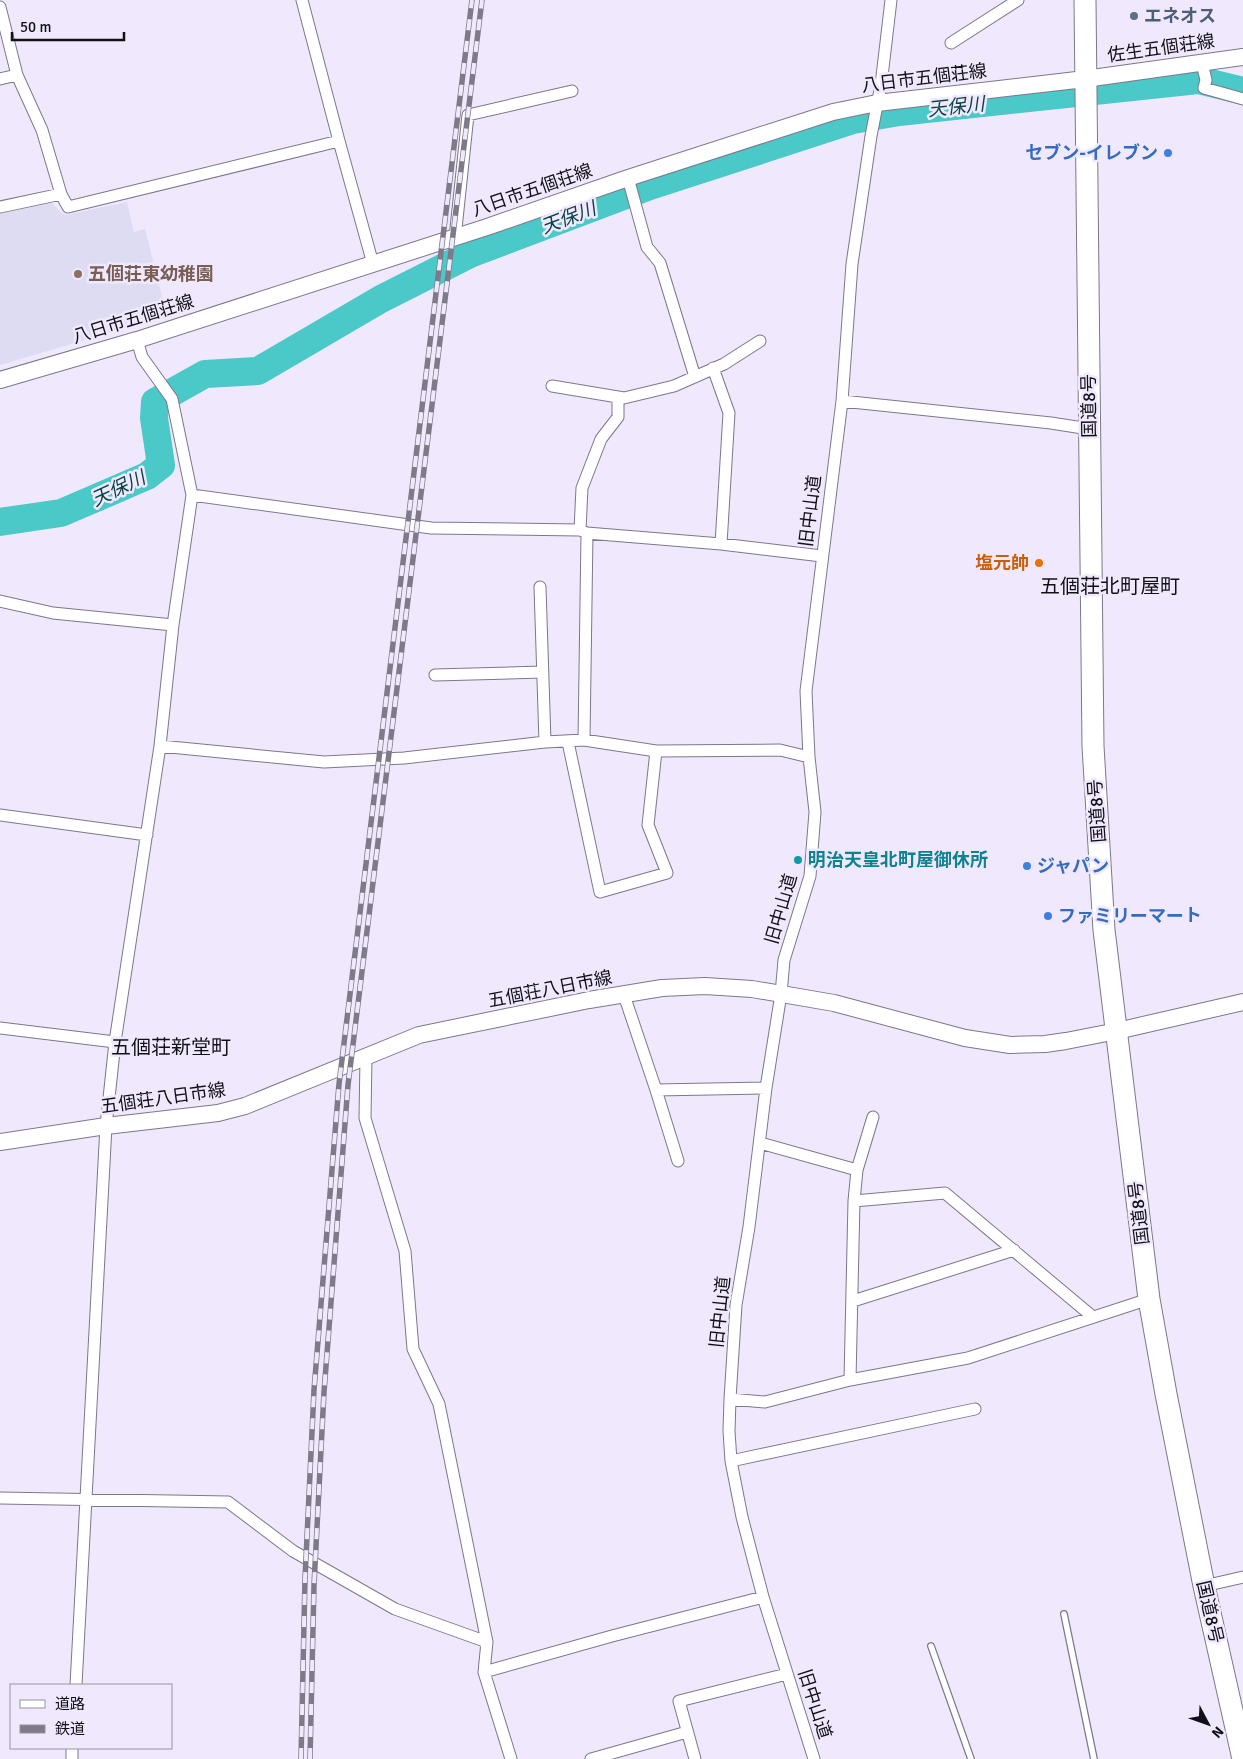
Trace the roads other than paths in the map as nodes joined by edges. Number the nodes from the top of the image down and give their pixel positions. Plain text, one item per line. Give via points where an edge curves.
1 (302, 0) edge
2 (891, 0) edge
3 (1018, 0) edge
4 (1085, 0) edge
5 (0, 7) edge
6 (951, 43) dead end
7 (1243, 57) edge
8 (1202, 63) junction
9 (17, 74) junction
10 (1085, 79) junction
11 (0, 80) edge
12 (572, 91) dead end
13 (1243, 99) edge
14 (877, 103) junction
15 (338, 141) junction
16 (628, 178) junction
17 (61, 194) junction
18 (0, 207) edge
19 (455, 238) junction
20 (373, 264) junction
21 (137, 340) junction
22 (760, 341) dead end
23 (713, 368) junction
24 (694, 377) junction
25 (0, 380) edge
26 (552, 386) dead end
27 (618, 397) junction
28 (842, 401) junction
29 (1089, 429) junction
30 (192, 495) junction
31 (584, 532) junction
32 (720, 544) junction
33 (822, 556) junction
34 (540, 587) dead end
35 (0, 601) edge
36 (173, 625) junction
37 (542, 672) junction
38 (436, 675) dead end
39 (584, 740) junction
40 (545, 742) junction
41 (568, 742) junction
42 (160, 746) junction
43 (656, 751) junction
44 (809, 756) junction
45 (0, 815) edge
46 (147, 835) junction
47 (624, 994) junction
48 (781, 994) junction
49 (1243, 1002) edge
50 (0, 1028) edge
51 (1117, 1032) junction
52 (116, 1042) junction
53 (366, 1057) junction
54 (766, 1088) junction
55 (656, 1090) junction
56 (873, 1117) dead end
57 (106, 1126) junction
58 (0, 1142) edge
59 (760, 1143) junction
60 (678, 1161) dead end
61 (857, 1170) junction
62 (854, 1201) junction
63 (1014, 1250) junction
64 (1149, 1299) junction
65 (853, 1300) junction
66 (1093, 1316) junction
67 (850, 1380) junction
68 (730, 1399) junction
69 (975, 1409) dead end
70 (732, 1462) junction
71 (0, 1498) edge
72 (86, 1500) junction
73 (1243, 1577) edge
74 (1204, 1586) junction
75 (763, 1597) junction
76 (1064, 1614) dead end
77 (487, 1642) junction
78 (931, 1646) dead end
79 (484, 1672) junction
80 (787, 1674) junction
81 (76, 1684) edge
82 (687, 1732) junction
83 (511, 1759) edge
84 (591, 1759) edge
85 (695, 1759) edge
86 (814, 1759) edge
87 (971, 1759) edge
88 (1094, 1759) edge
89 (1243, 1759) edge

1 - 15 street
2 - 14 street, 旧中山道
3 - 6 street
4 - 10 highway, 国道8号
5 - 9 street
7 - 8 main road, 佐生五個荘線
8 - 10 main road, 佐生五個荘線
8 - 13 street via 1204,88
9 - 11 street
9 - 17 street via 42,130
10 - 14 main road, 八日市五個荘線
10 - 29 highway, 国道8号
12 - 19 street via 468,115
14 - 16 main road, 八日市五個荘線 via 833,112
14 - 28 street, 旧中山道 via 852,264
15 - 17 street via 68,207
15 - 20 street
16 - 19 main road, 八日市五個荘線
16 - 24 street via 646,247 660,262
17 - 18 street
19 - 20 main road, 八日市五個荘線
20 - 21 main road, 八日市五個荘線
21 - 25 main road, 八日市五個荘線
21 - 30 street via 142,357 172,400
22 - 23 street
23 - 24 street
23 - 32 street via 729,414
24 - 27 street via 674,386
26 - 27 street
27 - 31 street via 618,417 601,438 582,488
28 - 29 street
28 - 33 street, 旧中山道
29 - 51 highway, 国道8号 via 1093,746 1104,930
30 - 31 street via 431,528
30 - 36 street
31 - 32 street
31 - 39 street
32 - 33 street
33 - 44 street, 旧中山道 via 806,691
34 - 37 street
35 - 36 street via 53,613
36 - 42 street
37 - 38 street
37 - 40 street
39 - 41 street
39 - 43 street
40 - 41 street
40 - 42 street via 404,758 324,762
41 - 43 street via 600,892 667,873 648,825
42 - 46 street
43 - 44 street via 780,750
44 - 48 street, 旧中山道 via 815,812 810,876 784,960
45 - 46 street
46 - 52 street
47 - 48 main road, 五個荘八日市線 via 704,986
47 - 53 main road, 五個荘八日市線 via 419,1035
47 - 55 street
48 - 51 main road, 五個荘八日市線 via 834,1003 965,1038 1010,1045 1045,1044
48 - 54 street, 旧中山道
49 - 51 main road, 五個荘八日市線
50 - 52 street
51 - 64 highway, 国道8号
52 - 57 street
53 - 57 main road, 五個荘八日市線 via 302,1084 218,1113
53 - 77 street via 365,1118 405,1251 414,1349 439,1404
54 - 55 street
54 - 59 street, 旧中山道
55 - 60 street
56 - 61 street
57 - 58 main road, 五個荘八日市線
57 - 72 street
59 - 61 street
59 - 68 street, 旧中山道 via 736,1305
61 - 62 street
62 - 63 street via 945,1193
62 - 65 street
63 - 65 street
63 - 66 street
64 - 66 street
64 - 74 highway, 国道8号
65 - 67 street
66 - 67 street via 968,1358
67 - 68 street via 765,1402
68 - 70 street, 旧中山道
69 - 70 street
70 - 75 street, 旧中山道 via 742,1517
71 - 72 street
72 - 77 street via 228,1502 293,1551 395,1609
72 - 81 street
73 - 74 street
74 - 89 highway, 国道8号
75 - 79 street
75 - 80 street, 旧中山道
76 - 88 lane
77 - 79 street
78 - 87 lane
79 - 83 street
80 - 82 street via 679,1701
80 - 86 street, 旧中山道
82 - 84 street
82 - 85 street

